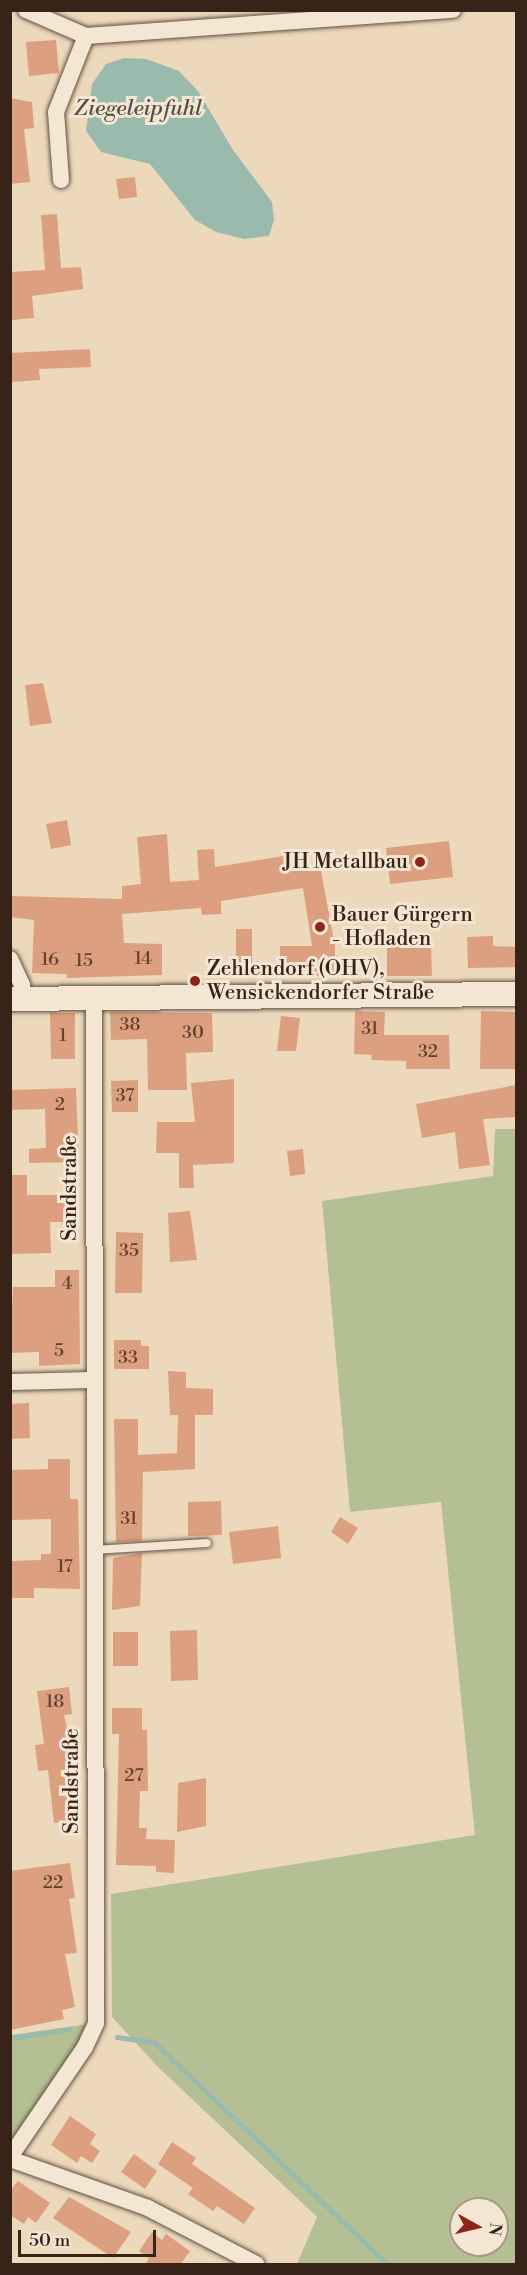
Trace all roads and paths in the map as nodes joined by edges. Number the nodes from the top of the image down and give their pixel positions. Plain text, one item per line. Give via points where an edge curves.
1 (26, 10) edge
2 (453, 10) edge
3 (86, 36) junction
4 (61, 180) dead end
5 (10, 960) edge
6 (516, 994) edge
7 (94, 997) junction
8 (16, 999) edge
9 (93, 1380) junction
10 (10, 1382) edge
11 (207, 1543) dead end
12 (93, 1550) junction
13 (10, 2158) edge
14 (256, 2265) edge

1 - 3 street
2 - 3 street
3 - 4 street via 56,112
5 - 8 street via 22,985
6 - 7 main road
7 - 8 main road
7 - 9 street, Sandstraße
9 - 10 street
9 - 12 street, Sandstraße
11 - 12 lane
12 - 13 street, Sandstraße via 96,2023 85,2047
13 - 14 street via 148,2208

